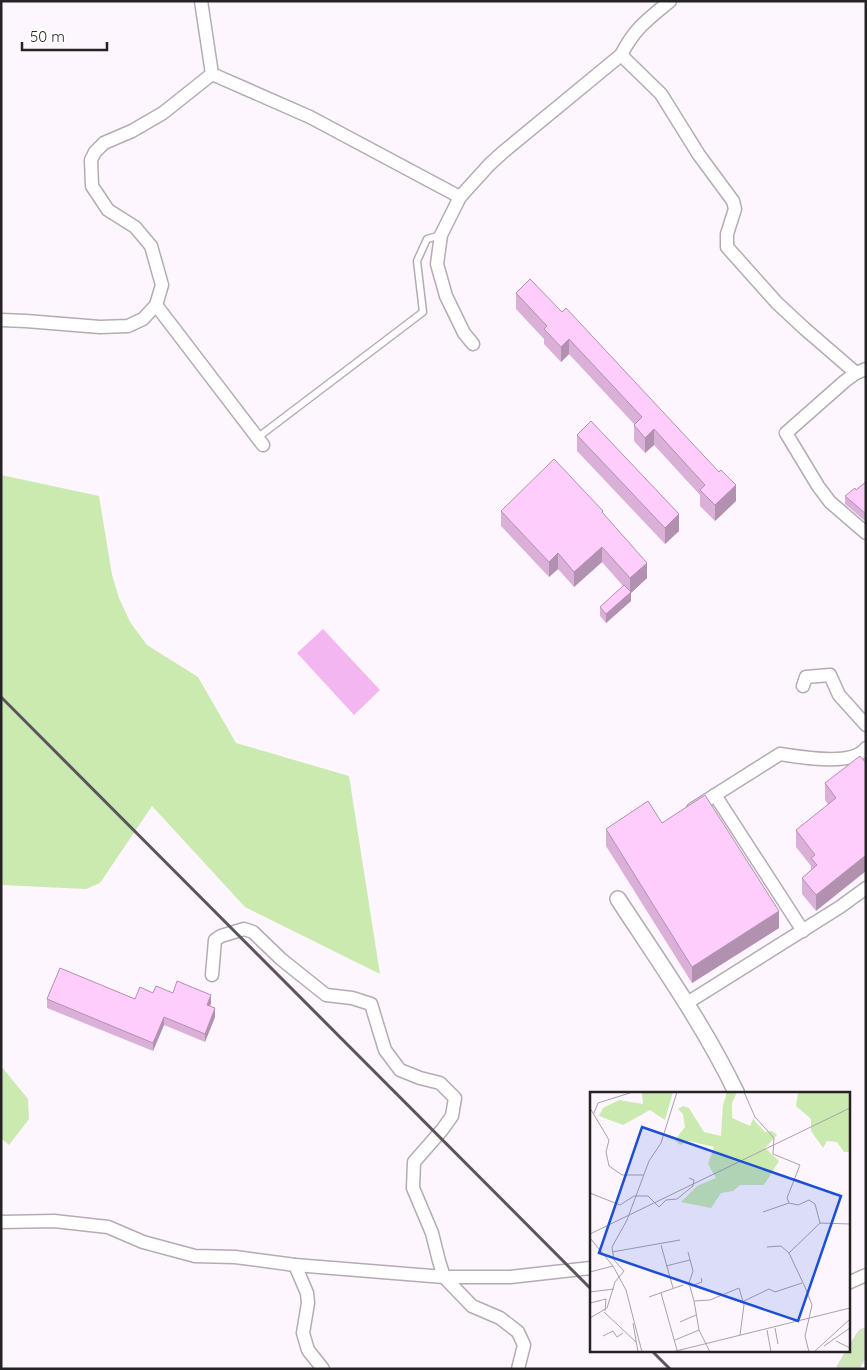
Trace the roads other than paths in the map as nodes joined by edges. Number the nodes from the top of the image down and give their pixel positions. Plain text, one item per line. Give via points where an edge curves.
1 (201, 1) edge
2 (670, 1) edge
3 (621, 55) junction
4 (212, 74) junction
5 (460, 197) junction
6 (441, 234) junction
7 (156, 305) junction
8 (1, 320) edge
9 (473, 344) dead end
10 (861, 371) edge
11 (260, 441) joint
12 (866, 533) edge
13 (803, 686) dead end
14 (866, 725) edge
15 (866, 748) edge
16 (716, 795) junction
17 (683, 815) edge
18 (866, 888) edge
19 (618, 899) dead end
20 (803, 931) junction
21 (212, 975) dead end
22 (687, 1003) junction
23 (736, 1092) edge
24 (1, 1222) edge
25 (295, 1265) junction
26 (590, 1268) edge
27 (866, 1275) edge
28 (444, 1277) junction
29 (850, 1283) edge
30 (866, 1338) edge
31 (323, 1369) edge
32 (518, 1369) edge
33 (847, 1369) edge

1 - 4 street
2 - 3 street via 640,26
3 - 5 street via 502,153
3 - 10 street via 661,94 699,155 733,201 735,209 727,234 727,248 804,329
4 - 5 street via 310,117
4 - 7 street via 162,113 104,143 91,160 92,186 108,210 135,227 151,246 162,284
5 - 6 street
6 - 9 street via 437,264 446,296
6 - 11 lane via 427,239 417,261 423,312
7 - 8 street via 143,319 128,326
7 - 11 street
10 - 12 street via 786,433 830,502
13 - 14 street via 806,677 830,675 840,695
15 - 16 street via 863,753 847,758 814,760 780,754
16 - 17 street
16 - 20 street
18 - 20 street
19 - 22 street
20 - 22 street
21 - 28 street via 215,940 244,929 252,932 281,960 326,995 371,1004 385,1050 400,1070 440,1083 454,1098 452,1116 414,1162 413,1188 432,1233
22 - 23 street
24 - 25 street via 54,1221 108,1227 143,1242 195,1256 236,1257
25 - 28 street
25 - 31 street via 307,1293 303,1333 308,1350
26 - 28 street via 510,1277
27 - 29 street
28 - 32 street via 472,1306 500,1318 518,1332 524,1345
30 - 33 main road

